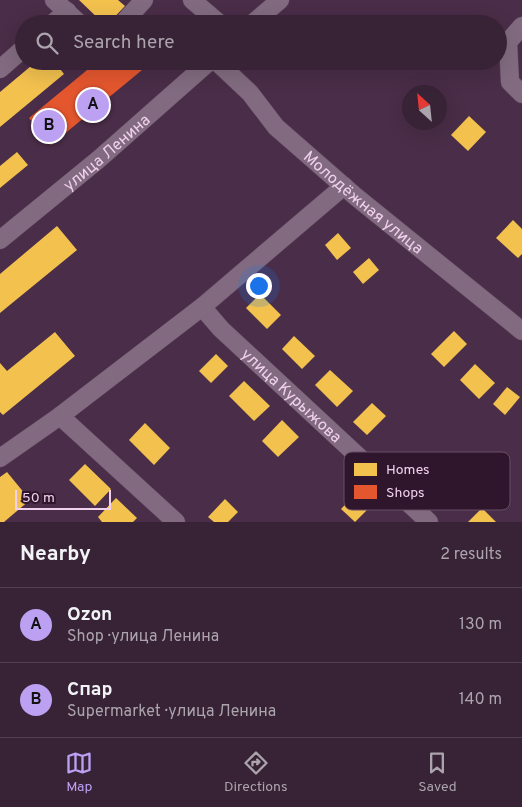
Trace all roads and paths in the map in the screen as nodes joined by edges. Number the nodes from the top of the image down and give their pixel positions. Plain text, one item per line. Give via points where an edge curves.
1 (144, 0) edge
2 (192, 0) edge
3 (280, 0) edge
4 (60, 6) edge
5 (70, 15) edge
6 (130, 15) edge
7 (210, 15) edge
8 (262, 15) edge
9 (522, 26) edge
10 (15, 56) edge
11 (0, 69) edge
12 (200, 70) edge
13 (226, 70) edge
14 (522, 94) edge
15 (344, 186) junction
16 (0, 240) edge
17 (202, 307) junction
18 (522, 331) edge
19 (60, 416) junction
20 (354, 452) edge
21 (0, 458) edge
22 (416, 510) edge
23 (176, 522) edge
24 (429, 522) edge

1 - 6 street
2 - 7 street
3 - 8 street
4 - 5 street
9 - 14 street via 508,42 510,82
10 - 11 street
12 - 16 street, улица Ленина
13 - 15 street, Молодёжная улица via 250,93 276,127
15 - 17 street
15 - 18 street, Молодёжная улица
17 - 19 street
17 - 20 street, улица Курыжова via 221,329
19 - 21 street
19 - 23 street
22 - 24 street, улица Курыжова

